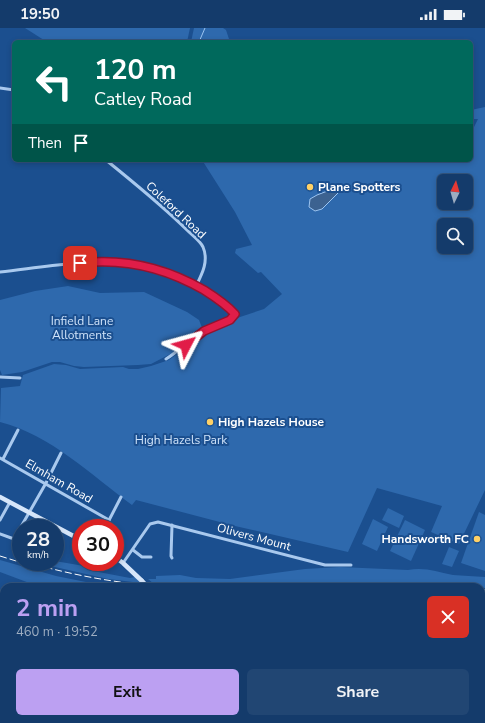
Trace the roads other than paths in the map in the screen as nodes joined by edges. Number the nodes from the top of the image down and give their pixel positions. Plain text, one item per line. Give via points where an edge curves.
1 (0, 88) edge
2 (12, 90) edge
3 (108, 162) edge
4 (0, 272) edge
5 (196, 286) junction
6 (166, 359) dead end
7 (0, 377) edge
8 (20, 378) dead end
9 (18, 430) dead end
10 (61, 453) dead end
11 (2, 458) edge
12 (46, 483) junction
13 (0, 497) edge
14 (121, 497) dead end
15 (10, 502) junction
16 (29, 513) junction
17 (107, 519) edge
18 (110, 519) edge
19 (0, 520) edge
20 (172, 525) junction
21 (0, 534) edge
22 (72, 535) edge
23 (133, 550) junction
24 (151, 558) dead end
25 (172, 558) dead end
26 (124, 562) edge
27 (124, 564) edge
28 (351, 565) dead end
29 (144, 583) edge

1 - 2 street
3 - 5 street, Coleford Road via 170,214 203,247 205,262
4 - 5 street via 110,262 156,269
5 - 6 street via 216,297 235,314 230,320 204,331
7 - 8 street
9 - 11 street
10 - 12 street
11 - 12 street, Elmham Road
12 - 16 street
12 - 17 street, Elmham Road
13 - 15 main road
14 - 18 street
15 - 16 main road
15 - 19 street
16 - 21 street via 14,539
16 - 22 main road
20 - 23 street, Olivers Mount via 152,522
20 - 25 street
20 - 28 street, Olivers Mount via 320,564
23 - 24 street via 142,557
23 - 26 street
27 - 29 main road, bridge

